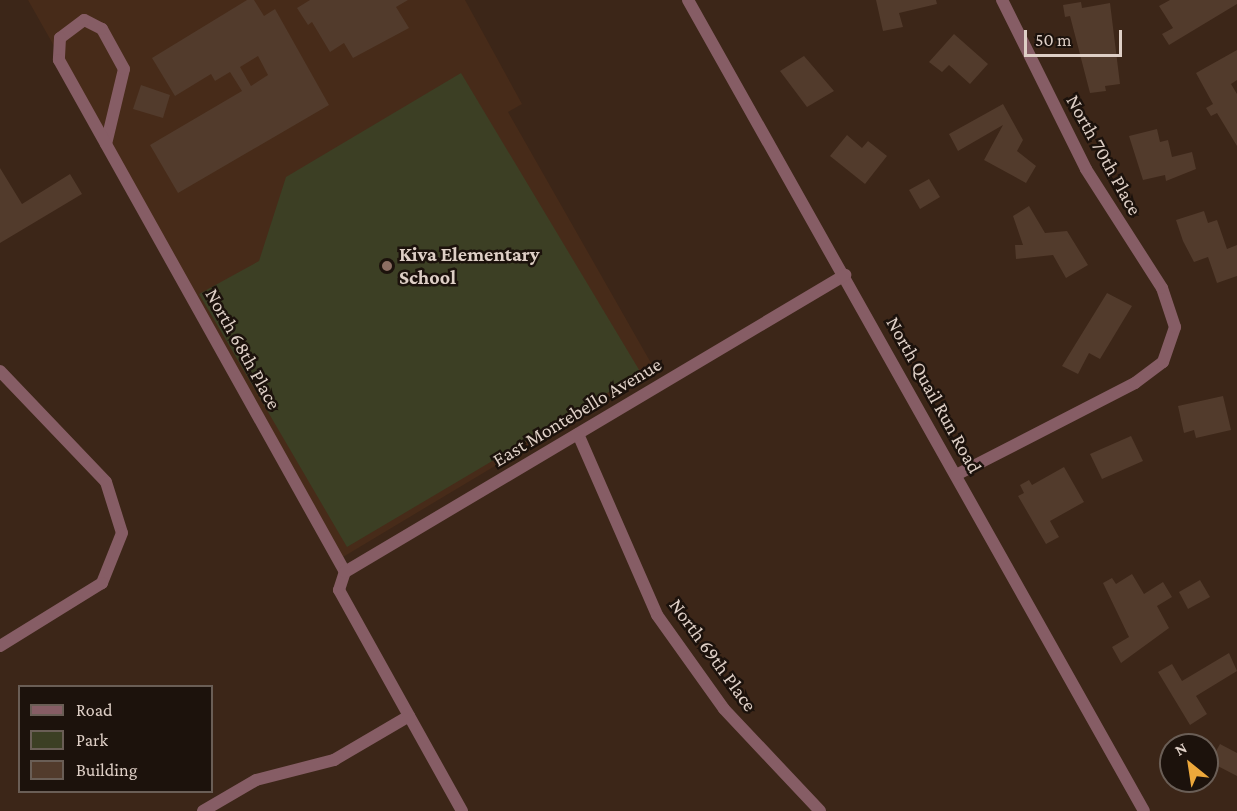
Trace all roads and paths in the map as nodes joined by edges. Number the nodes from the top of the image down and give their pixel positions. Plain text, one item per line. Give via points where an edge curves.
1 (688, 0) edge
2 (1002, 0) edge
3 (106, 144) junction
4 (845, 275) junction
5 (0, 371) edge
6 (578, 434) junction
7 (956, 475) junction
8 (345, 572) junction
9 (0, 646) edge
10 (409, 716) junction
11 (203, 811) edge
12 (462, 811) edge
13 (820, 811) edge
14 (1144, 811) edge

1 - 4 street, North Quail Run Road
2 - 7 street, North 70th Place via 1086,169 1162,288 1174,327 1163,362 1135,383
3 - 3 street, North 68th Place via 124,69 102,29 84,21 60,38 59,60
3 - 8 street, North 68th Place
4 - 6 street, East Montebello Avenue
4 - 7 street, North Quail Run Road
5 - 9 street via 106,482 122,533 102,583
6 - 8 street, East Montebello Avenue
6 - 13 street, North 69th Place via 657,615 724,709
7 - 14 street, North Quail Run Road
8 - 10 street via 339,590
10 - 11 street via 334,760 256,780
10 - 12 street

